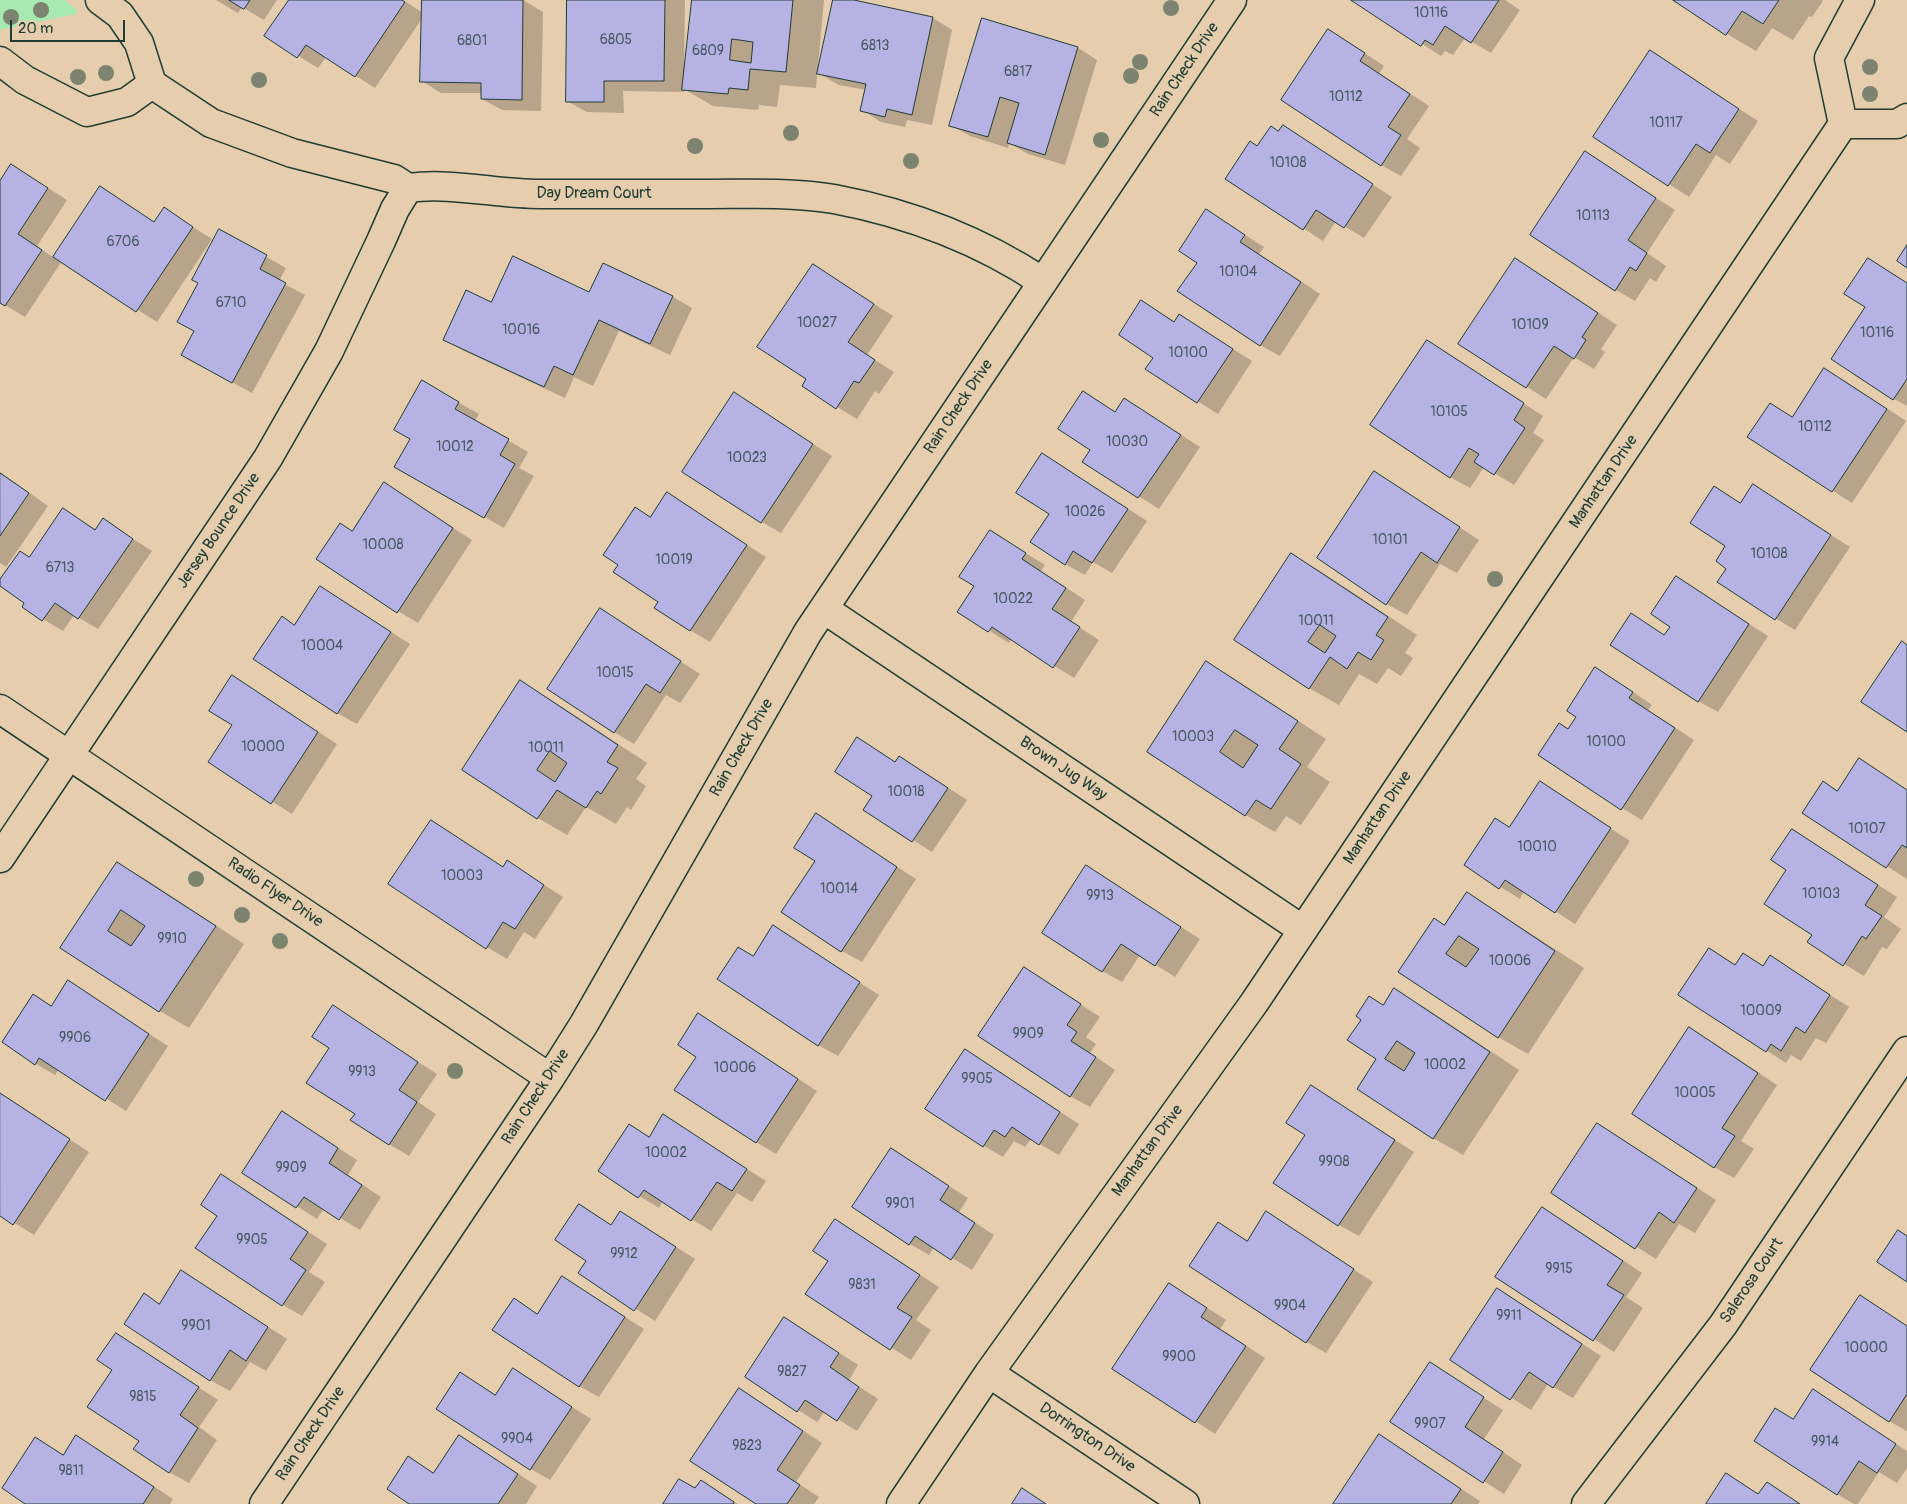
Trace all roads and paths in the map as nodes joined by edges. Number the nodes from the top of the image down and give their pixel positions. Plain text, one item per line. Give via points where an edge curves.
1 (100, 0) edge
2 (1232, 0) edge
3 (1860, 0) edge
4 (0, 60) edge
5 (152, 84) junction
6 (1907, 118) edge
7 (1843, 124) junction
8 (408, 188) junction
9 (1043, 282) junction
10 (824, 609) junction
11 (0, 709) edge
12 (69, 755) junction
13 (0, 858) edge
14 (1302, 930) junction
15 (1907, 1051) edge
16 (550, 1078) junction
17 (990, 1373) junction
18 (264, 1504) edge
19 (901, 1504) edge
20 (1185, 1504) edge
21 (1586, 1504) edge

1 - 5 street via 120,15 139,43
2 - 9 street, Rain Check Drive
3 - 7 street via 1829,58
4 - 5 street via 25,80 87,112 127,102
5 - 8 street via 211,123 292,153 394,179
6 - 7 street via 1897,124
7 - 14 street, Manhattan Drive
8 - 9 street, Day Dream Court via 430,185 517,194 781,194 833,199 901,215 967,239
8 - 12 street, Jersey Bounce Drive via 328,351 268,458
9 - 10 street, Rain Check Drive
10 - 14 street, Brown Jug Way
10 - 16 street, Rain Check Drive
11 - 12 street, Radio Flyer Drive
12 - 13 street, Jersey Bounce Drive
12 - 16 street, Radio Flyer Drive
14 - 17 street, Manhattan Drive via 1254,1003
15 - 21 street, Salerosa Court via 1723,1325
16 - 18 street, Rain Check Drive
17 - 19 street, Manhattan Drive
17 - 20 street, Dorrington Drive

